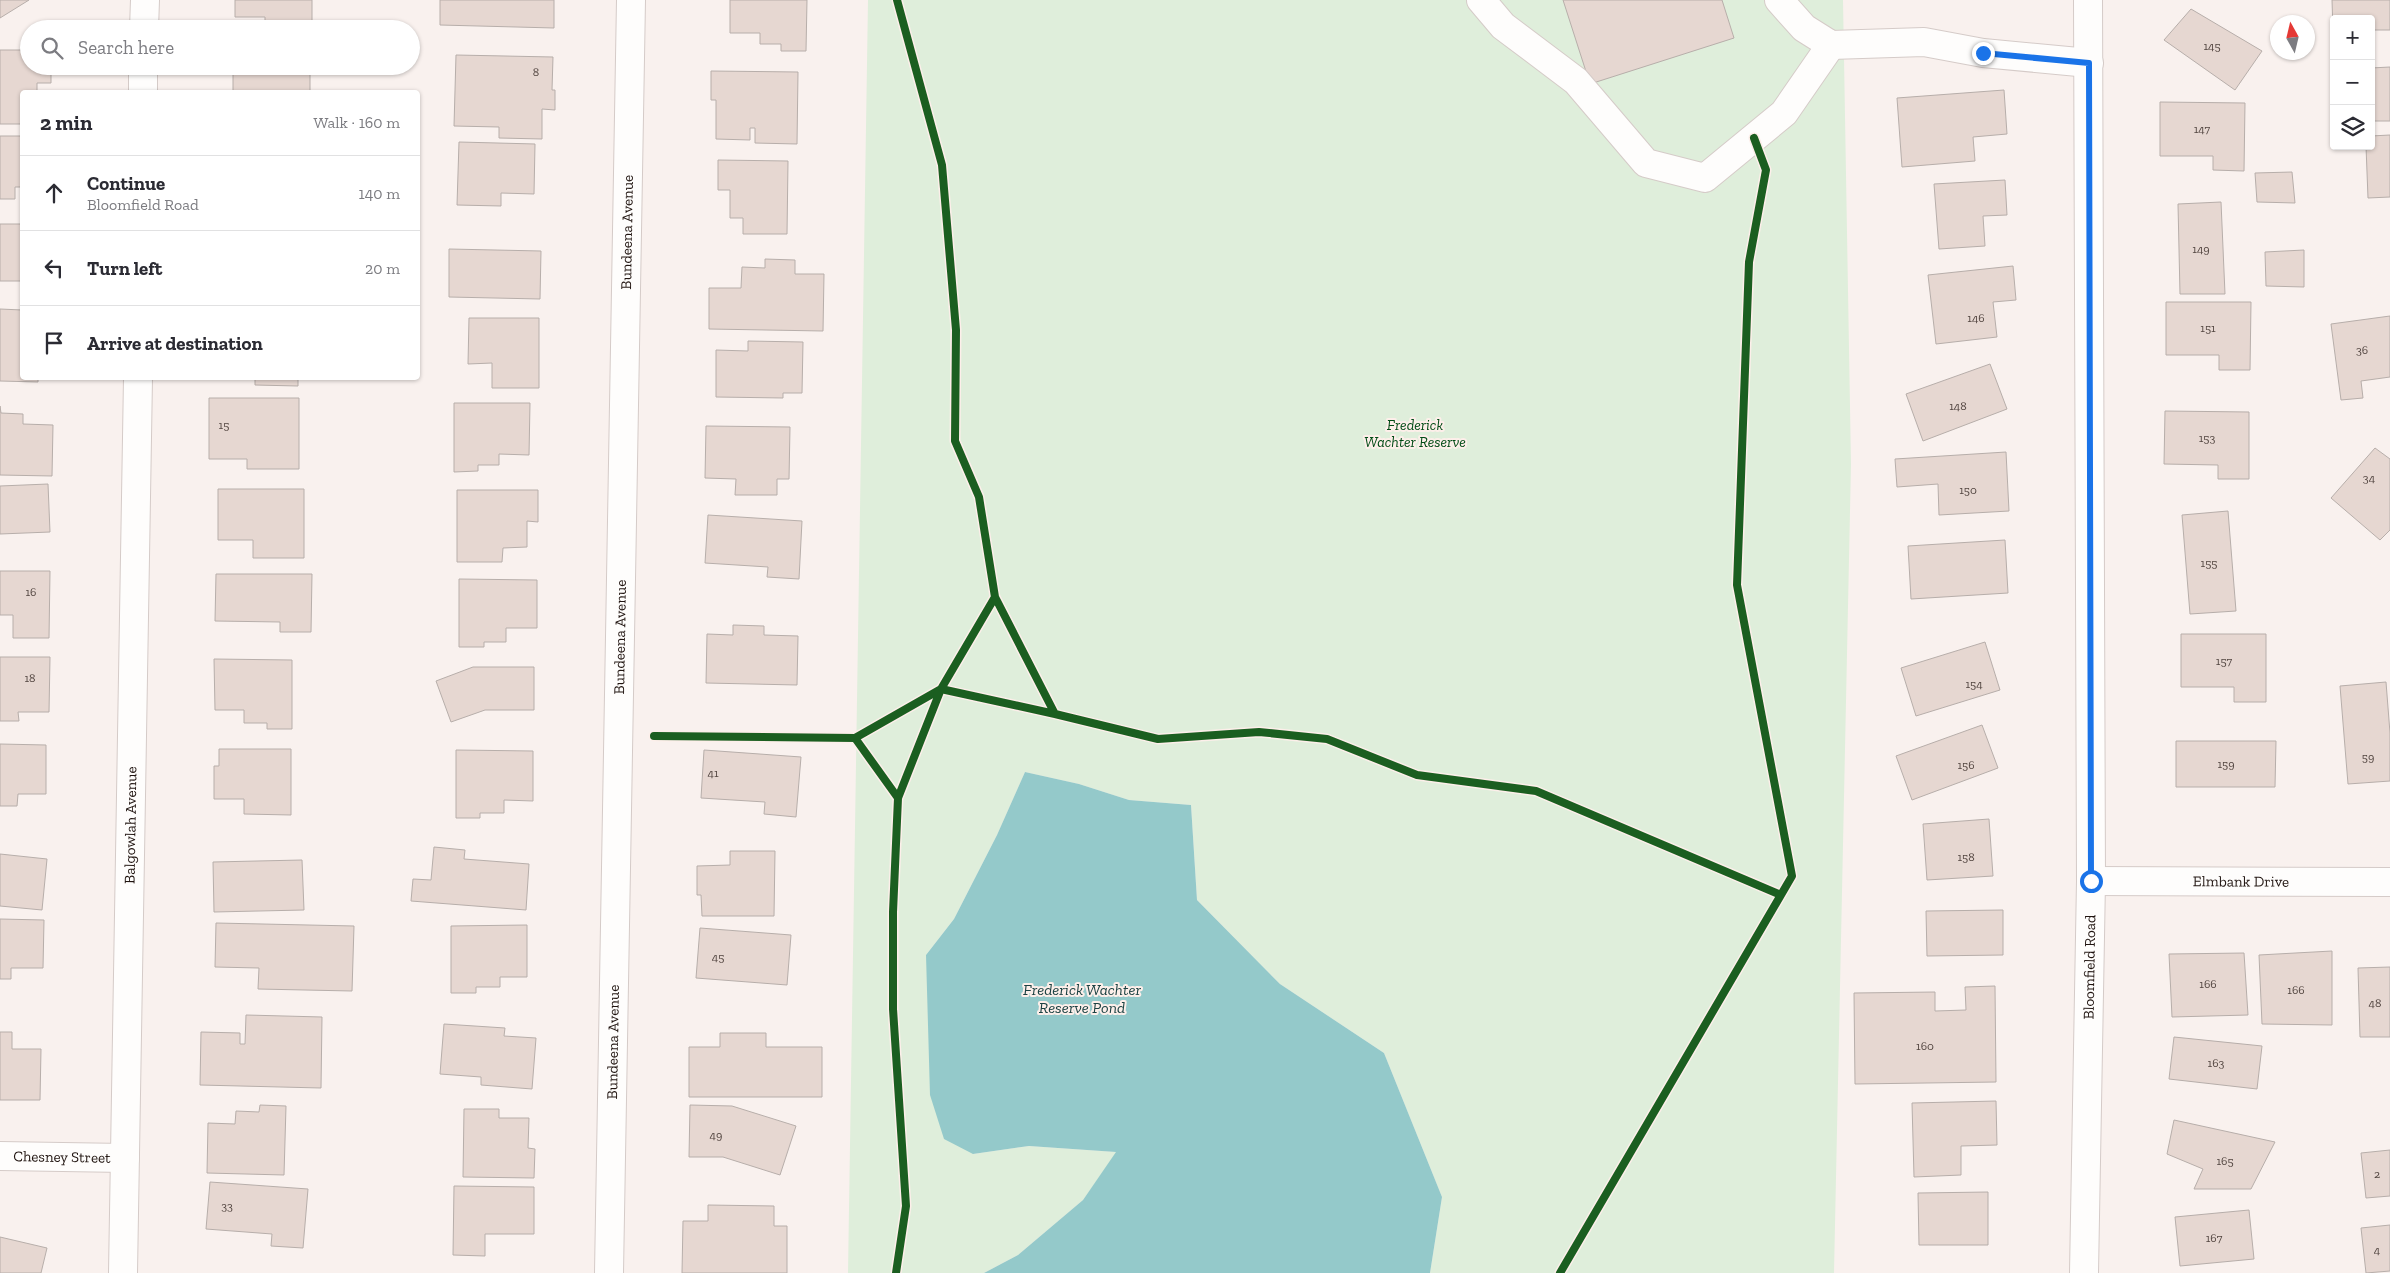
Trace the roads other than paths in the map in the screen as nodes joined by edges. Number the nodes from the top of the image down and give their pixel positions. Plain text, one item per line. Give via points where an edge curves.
1 (145, 0) edge
2 (630, 0) edge
3 (1481, 0) edge
4 (1779, 0) edge
5 (2088, 0) edge
6 (144, 20) edge
7 (1832, 45) junction
8 (2089, 63) junction
9 (144, 75) edge
10 (143, 90) edge
11 (138, 380) edge
12 (2091, 881) junction
13 (2390, 882) edge
14 (0, 1156) edge
15 (125, 1158) junction
16 (123, 1273) edge
17 (609, 1273) edge
18 (2084, 1273) edge

1 - 6 street
2 - 17 street, Bundeena Avenue
3 - 7 street via 1502,26 1576,81 1646,163 1705,178 1784,113
4 - 7 street via 1804,28
5 - 8 street, Bloomfield Road
7 - 8 street via 1924,42 1983,53
8 - 12 street, Bloomfield Road
9 - 10 street
11 - 15 street, Balgowlah Avenue
12 - 13 street, Elmbank Drive
12 - 18 street, Bloomfield Road
14 - 15 street, Chesney Street
15 - 16 street, Balgowlah Avenue

